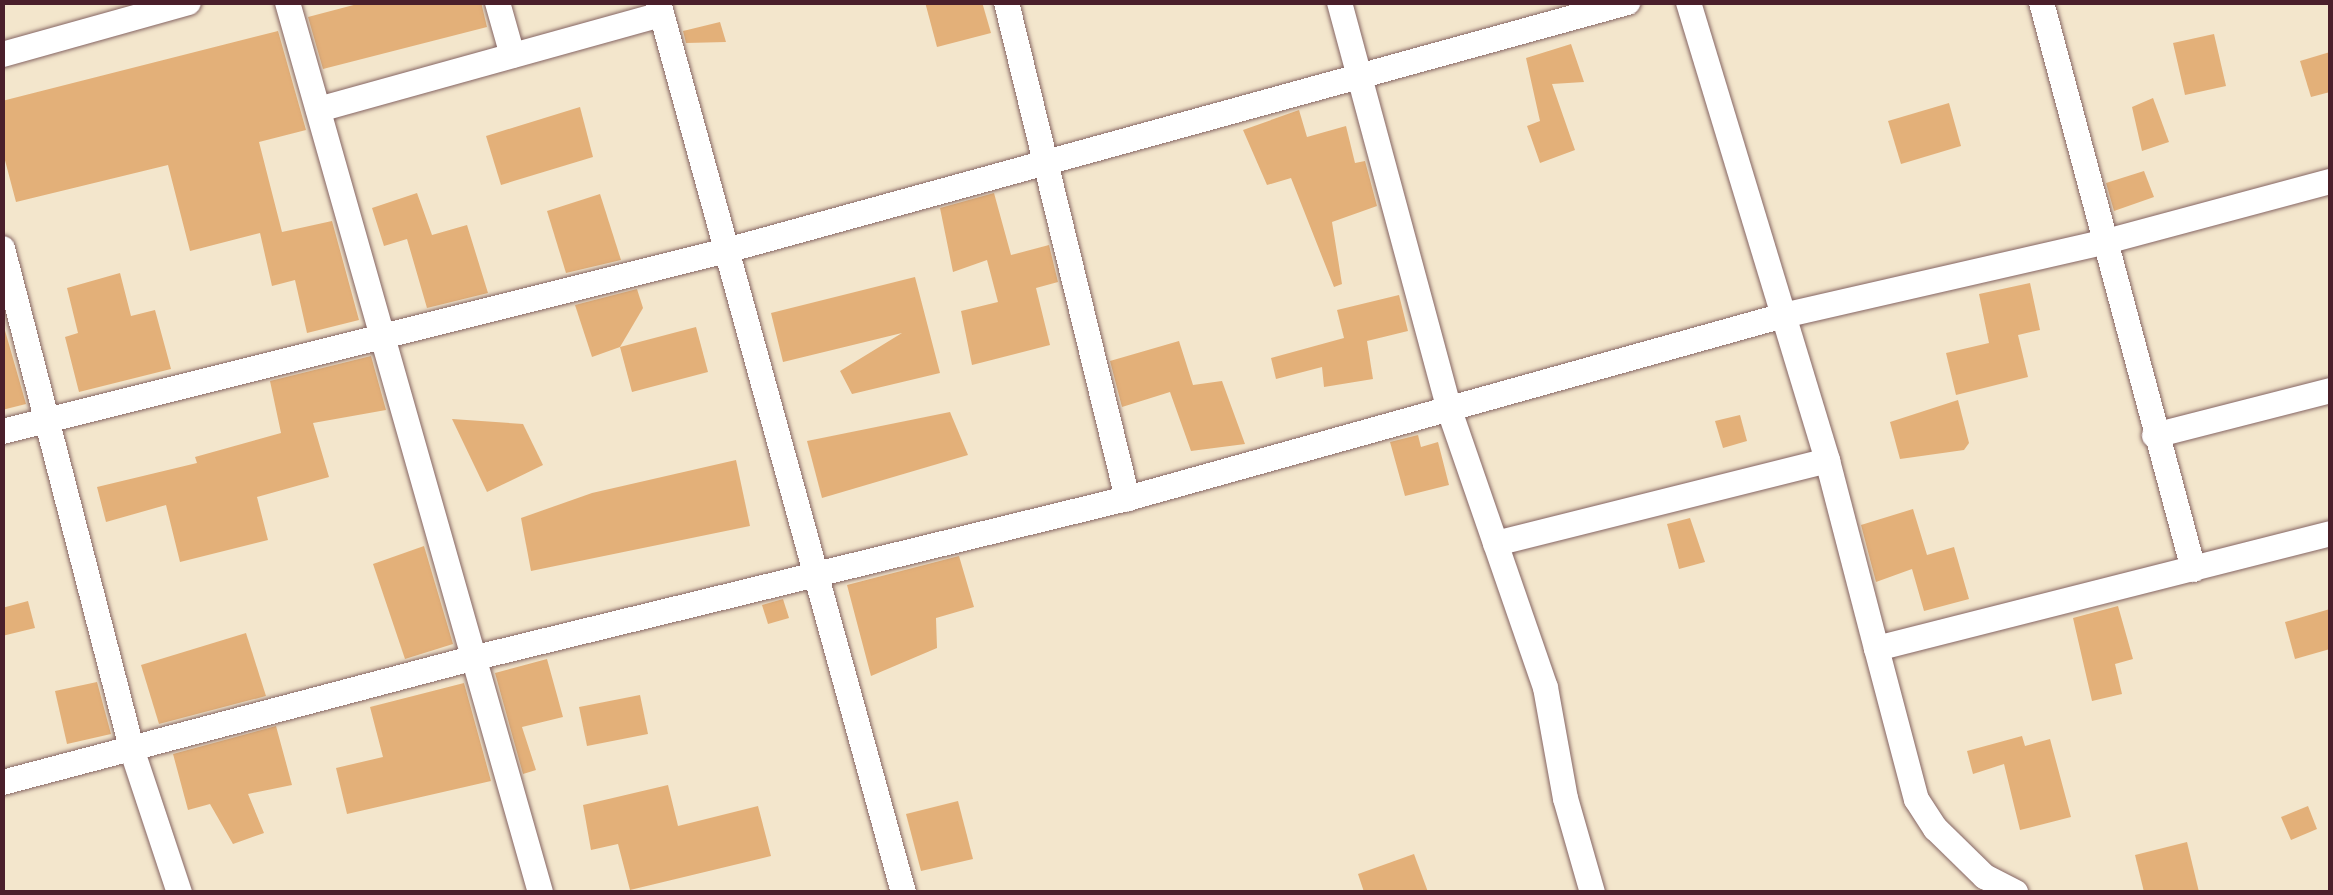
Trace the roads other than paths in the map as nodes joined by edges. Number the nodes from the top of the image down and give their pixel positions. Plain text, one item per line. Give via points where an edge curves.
1 (188, 2) edge
2 (287, 2) edge
3 (497, 2) edge
4 (1006, 2) edge
5 (1339, 2) edge
6 (1627, 2) edge
7 (1688, 2) edge
8 (2041, 2) edge
9 (659, 8) edge
10 (2, 54) edge
11 (512, 55) junction
12 (1360, 78) junction
13 (318, 109) junction
14 (1047, 159) junction
15 (2330, 181) edge
16 (2102, 242) junction
17 (2, 248) edge
18 (726, 250) junction
19 (1784, 316) junction
20 (384, 337) junction
21 (2330, 390) edge
22 (1450, 410) junction
23 (46, 419) junction
24 (2, 430) edge
25 (2154, 435) junction
26 (1827, 460) junction
27 (1127, 498) junction
28 (2330, 532) edge
29 (1495, 543) junction
30 (2193, 569) junction
31 (816, 576) junction
32 (1876, 648) junction
33 (476, 657) junction
34 (132, 750) junction
35 (2, 782) edge
36 (179, 892) edge
37 (540, 892) edge
38 (903, 892) edge
39 (1592, 892) edge
40 (2015, 892) edge

1 - 10 street
2 - 13 street
3 - 11 street
4 - 14 street
5 - 12 street
6 - 12 street
7 - 19 street
8 - 16 street
9 - 11 street
9 - 18 street
11 - 13 street
12 - 14 street
12 - 22 street
13 - 20 street
14 - 18 street
14 - 27 street
15 - 16 street
16 - 19 street
16 - 25 street
17 - 23 street
18 - 20 street
18 - 31 street
19 - 22 street
19 - 26 street
20 - 23 street
20 - 33 street
21 - 25 street
22 - 27 street
22 - 29 street
23 - 24 street
23 - 34 street
25 - 30 street
26 - 29 street
26 - 32 street
27 - 31 street
28 - 30 street
29 - 39 street via 1545,687 1565,798
30 - 32 street
31 - 33 street
31 - 38 street
32 - 40 street via 1916,799 1984,876
33 - 34 street
33 - 37 street
34 - 35 street
34 - 36 street

